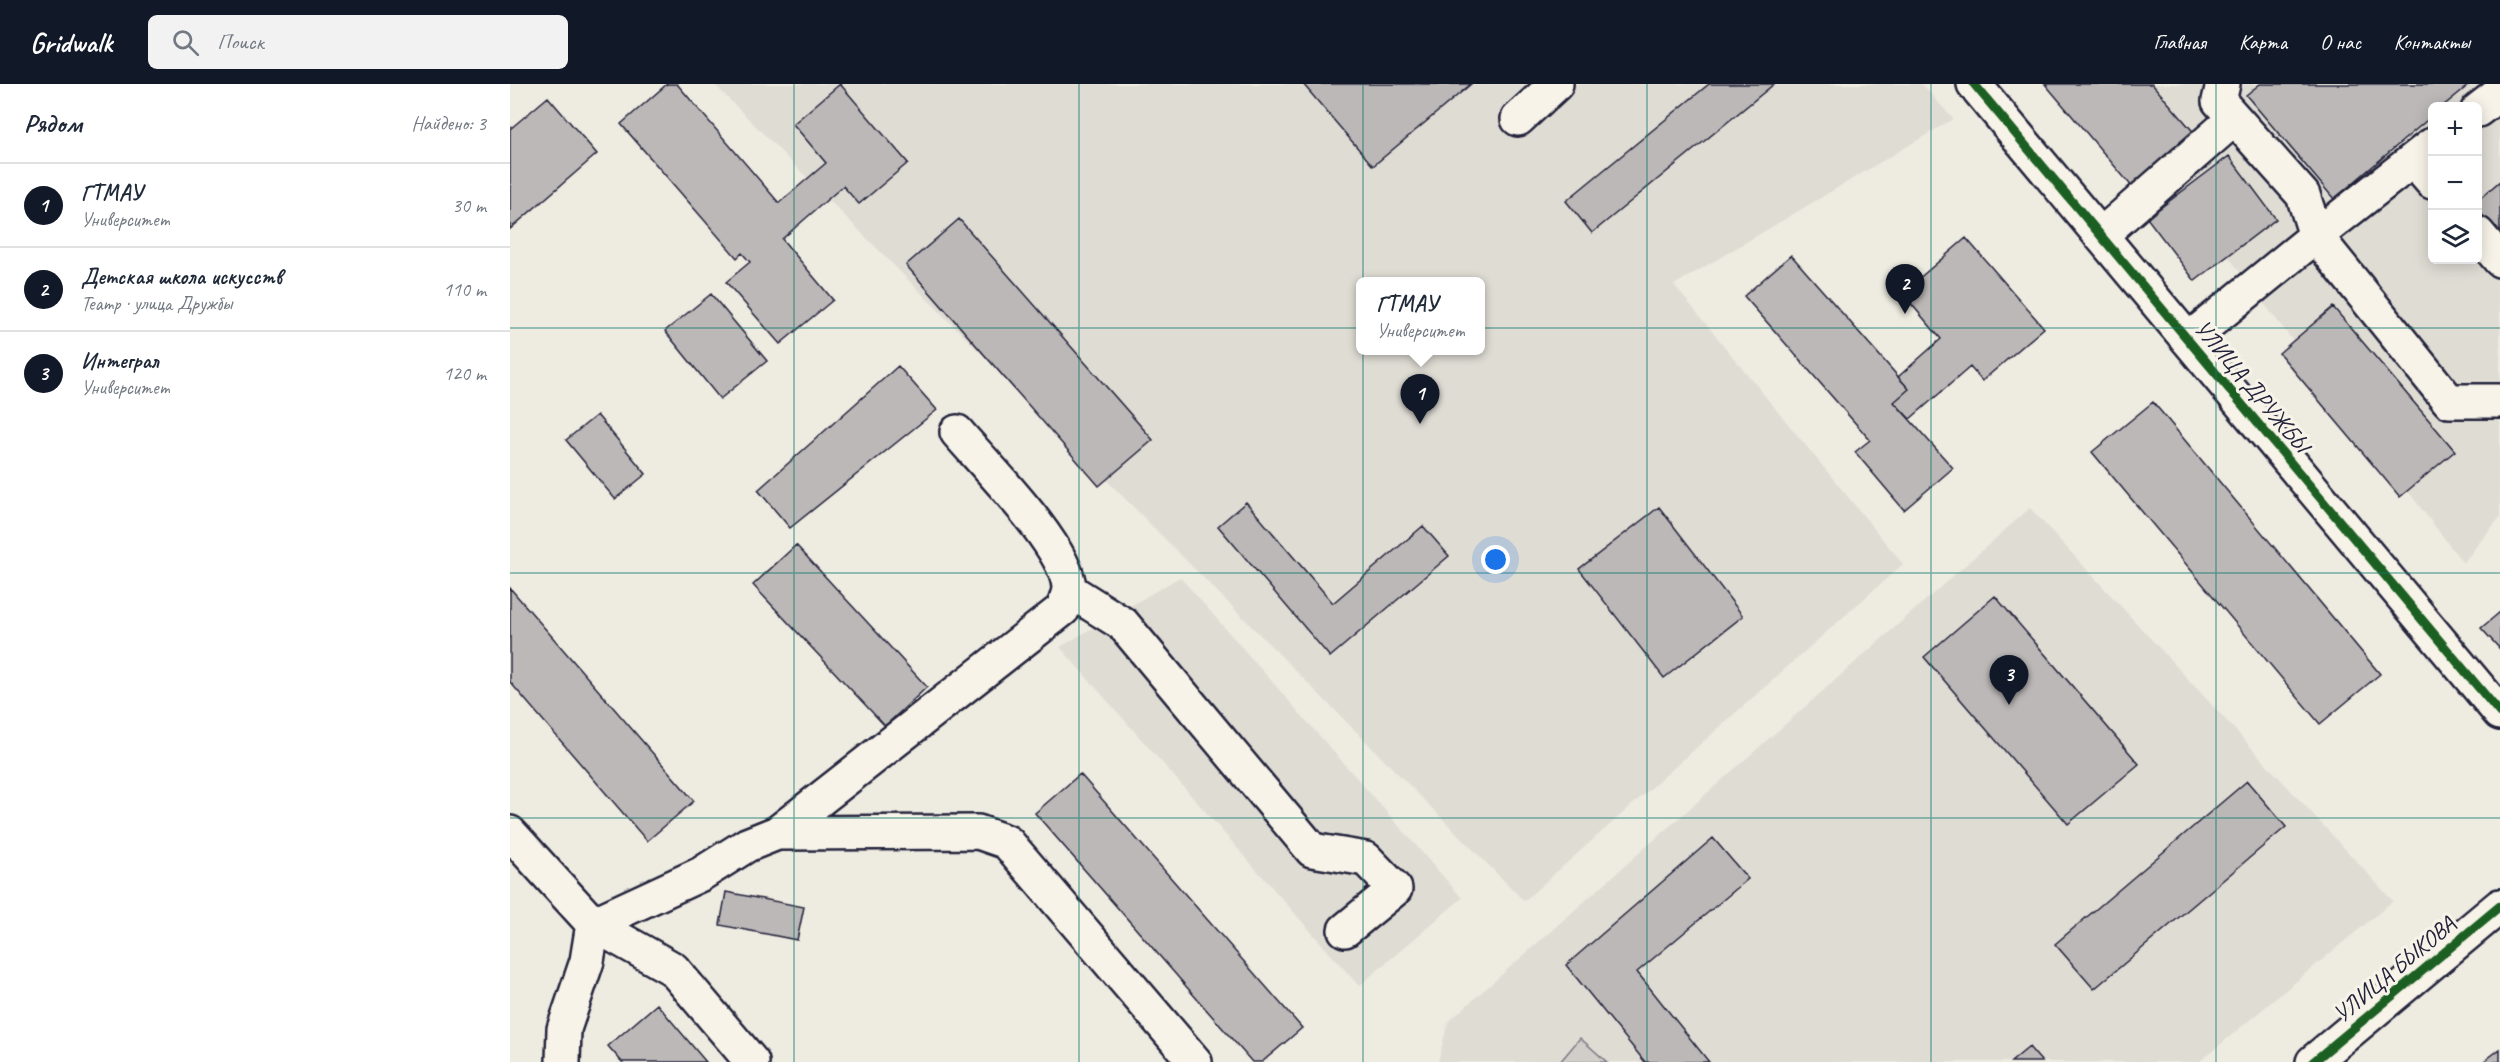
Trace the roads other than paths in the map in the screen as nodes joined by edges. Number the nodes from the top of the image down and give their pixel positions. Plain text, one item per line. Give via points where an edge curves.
1 (1556, 84) edge
2 (1974, 84) edge
3 (2500, 93) edge
4 (2220, 95) edge
5 (2482, 108) edge
6 (1518, 119) dead end
7 (2426, 162) edge
8 (2101, 235) junction
9 (2316, 236) junction
10 (2482, 239) edge
11 (2500, 260) edge
12 (2188, 340) junction
13 (2500, 401) edge
14 (957, 432) dead end
15 (1069, 590) junction
16 (2500, 713) edge
17 (510, 833) edge
18 (777, 833) junction
19 (2500, 906) edge
20 (593, 924) junction
21 (1345, 930) dead end
22 (563, 1062) edge
23 (752, 1062) edge
24 (1195, 1062) edge
25 (2313, 1062) edge

1 - 6 street
2 - 8 street, УЛИЦА ДРУЖБЫ
3 - 5 street
4 - 8 street
4 - 9 street via 2303,195
7 - 9 street
8 - 12 street, УЛИЦА ДРУЖБЫ
9 - 12 street
9 - 13 street via 2449,401
10 - 11 street
12 - 16 street, УЛИЦА ДРУЖБЫ
14 - 15 street via 1053,545 1065,569
15 - 18 street via 1063,609
15 - 21 street via 1123,624 1312,850 1366,859 1395,889
17 - 20 street
18 - 20 street via 747,845 701,874
18 - 24 street via 978,832 1007,842
19 - 25 street, УЛИЦА БЫКОВА
20 - 22 street via 587,961 564,1029
20 - 23 street via 673,969

